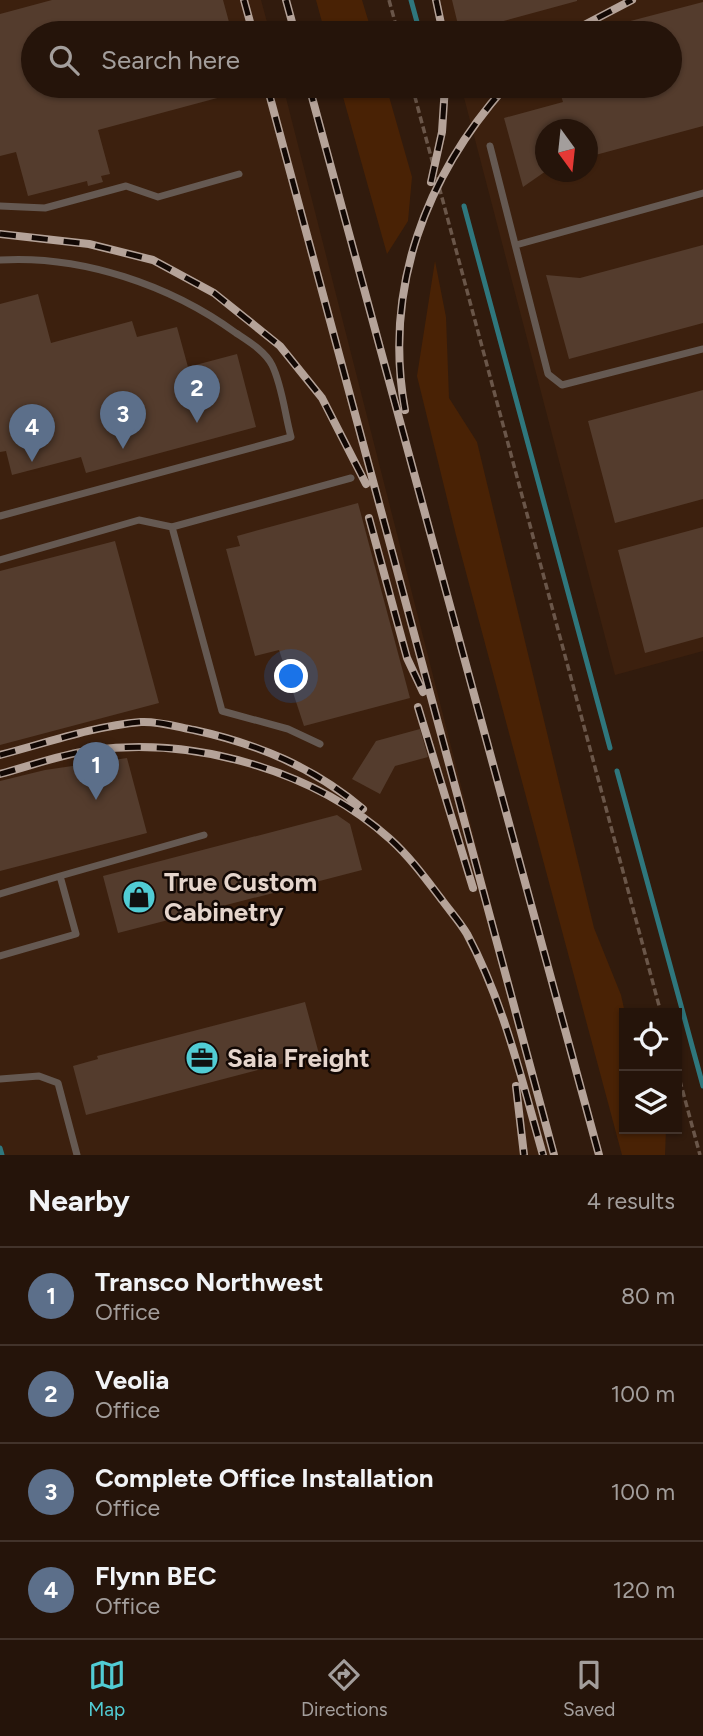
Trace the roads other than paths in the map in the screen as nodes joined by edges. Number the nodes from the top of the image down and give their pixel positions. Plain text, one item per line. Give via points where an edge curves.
1 (490, 146) dead end
2 (239, 174) dead end
3 (703, 193) edge
4 (0, 206) edge
5 (516, 244) junction
6 (0, 260) edge
7 (703, 349) edge
8 (351, 478) dead end
9 (0, 516) edge
10 (172, 527) junction
11 (0, 560) edge
12 (320, 744) dead end
13 (204, 835) dead end
14 (60, 876) junction
15 (0, 894) edge
16 (0, 956) edge
17 (0, 1079) edge
18 (77, 1155) edge

1 - 5 lane
2 - 4 lane via 158,197 126,186 45,208
3 - 5 lane
5 - 7 lane via 548,374 555,382 562,385
6 - 9 lane via 26,258 134,280 177,296 219,320 271,364 291,437
8 - 10 lane
10 - 11 lane via 139,520
10 - 12 lane via 222,711 288,729
13 - 14 lane
14 - 15 lane
14 - 16 lane via 76,934
17 - 18 lane via 39,1076 58,1083

